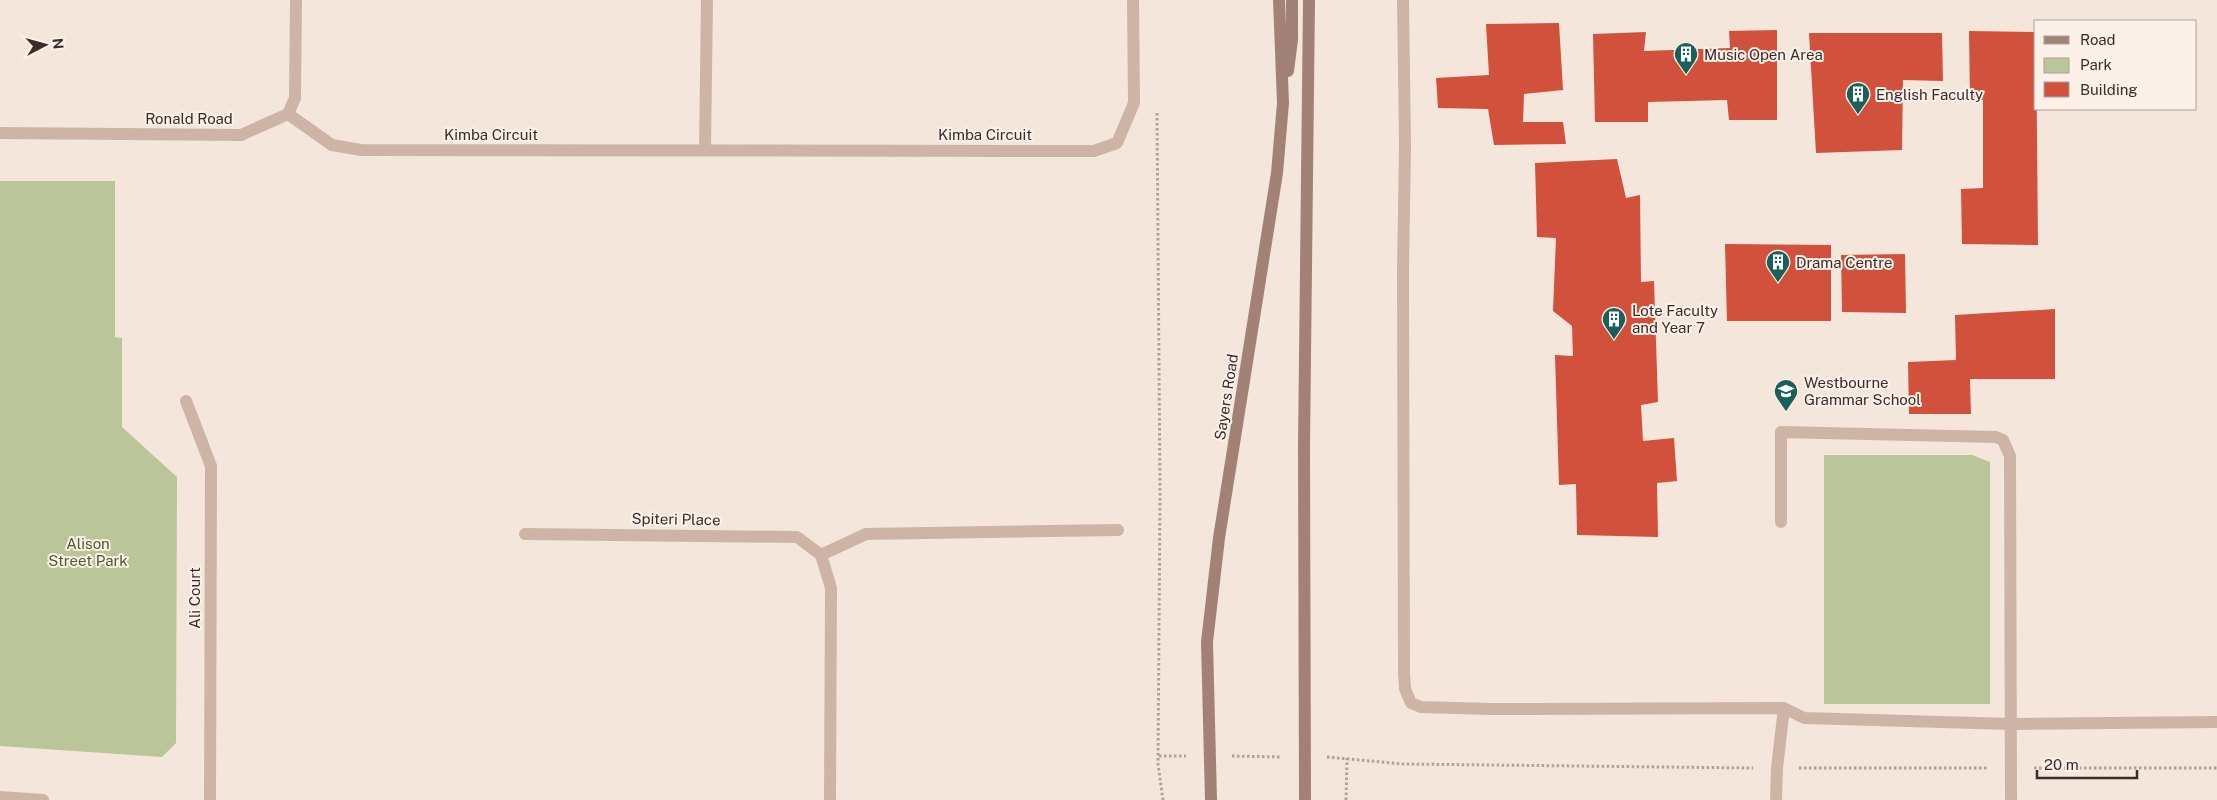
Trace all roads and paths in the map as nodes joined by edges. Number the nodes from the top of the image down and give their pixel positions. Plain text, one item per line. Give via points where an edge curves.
1 (296, 0) edge
2 (707, 0) edge
3 (1133, 0) edge
4 (1279, 0) edge
5 (1292, 0) edge
6 (1308, 0) edge
7 (1403, 0) edge
8 (1283, 103) junction
9 (1157, 108) dead end
10 (288, 114) junction
11 (0, 133) edge
12 (705, 149) junction
13 (186, 401) dead end
14 (1781, 522) dead end
15 (1118, 530) dead end
16 (525, 534) dead end
17 (821, 555) junction
18 (1784, 708) junction
19 (2217, 722) edge
20 (2010, 724) junction
21 (1208, 755) junction
22 (1159, 756) junction
23 (1304, 757) junction
24 (1347, 758) junction
25 (1777, 768) junction
26 (2011, 768) junction
27 (2217, 768) edge
28 (0, 796) edge
29 (43, 800) edge
30 (210, 800) edge
31 (830, 800) edge
32 (1163, 800) edge
33 (1211, 800) edge
34 (1305, 800) edge
35 (1346, 800) edge
36 (1776, 800) edge
37 (2011, 800) edge

1 - 10 street via 295,98
2 - 12 street
3 - 12 street, Kimba Circuit via 1134,103 1117,143 1094,151
4 - 8 main road, Sayers Road
5 - 8 main road via 1292,40
6 - 23 main road
7 - 18 street via 1404,673 1405,689 1411,703 1421,707 1491,710
8 - 21 main road, Sayers Road via 1277,174 1219,538 1208,642
9 - 22 path
10 - 11 street, Ronald Road via 241,135
10 - 12 street, Kimba Circuit via 332,145 361,150
13 - 30 street, Ali Court via 211,466
14 - 20 street via 1781,432 1996,437 2003,440 2010,456
15 - 17 street via 866,534
16 - 17 street, Spiteri Place via 797,537
17 - 31 street via 831,588
18 - 20 street via 1804,718
18 - 25 street
19 - 20 street
20 - 26 street
21 - 22 path
21 - 23 path
21 - 33 main road, Sayers Road
22 - 32 path
23 - 24 path
23 - 34 main road
24 - 25 path via 1403,764
24 - 35 path
25 - 26 path
25 - 36 street
26 - 27 path
26 - 37 street
28 - 29 street

